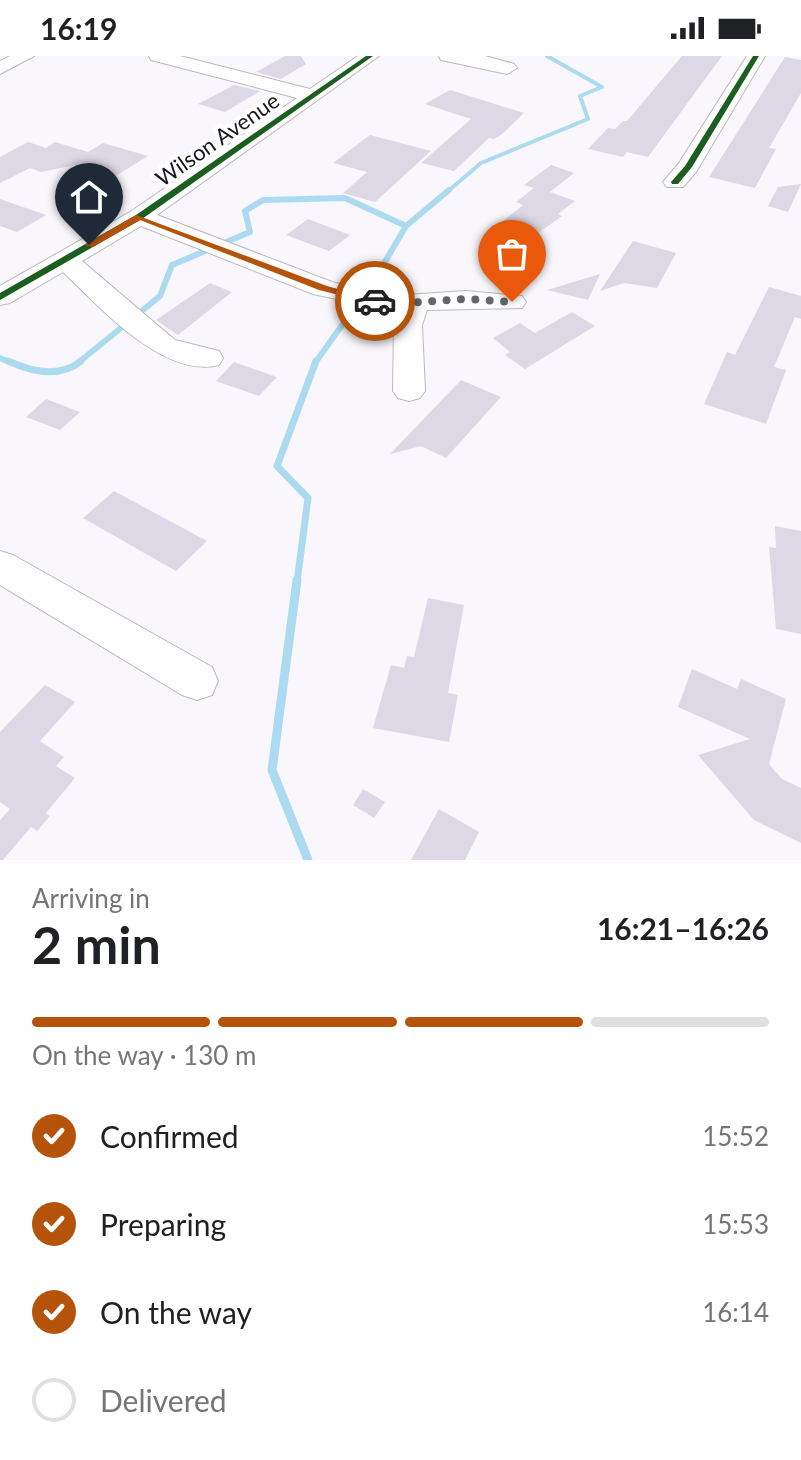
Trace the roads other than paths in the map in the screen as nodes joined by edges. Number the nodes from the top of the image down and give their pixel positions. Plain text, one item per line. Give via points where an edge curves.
1 (25, 56) edge
2 (158, 56) edge
3 (370, 56) edge
4 (448, 56) edge
5 (756, 56) edge
6 (0, 68) edge
7 (507, 68) dead end
8 (314, 96) junction
9 (675, 182) dead end
10 (139, 217) junction
11 (65, 260) junction
12 (0, 297) edge
13 (415, 302) junction
14 (512, 302) dead end
15 (208, 358) dead end
16 (409, 391) dead end
17 (0, 566) edge
18 (197, 681) dead end

1 - 6 street
2 - 8 street
3 - 8 street, Wilson Avenue
4 - 7 street
5 - 9 street
8 - 10 street, Wilson Avenue
10 - 11 street, Wilson Avenue
10 - 13 street via 323,288 389,304
11 - 12 street, Wilson Avenue
11 - 15 street via 165,347
13 - 14 street
13 - 16 street via 408,325
17 - 18 street

